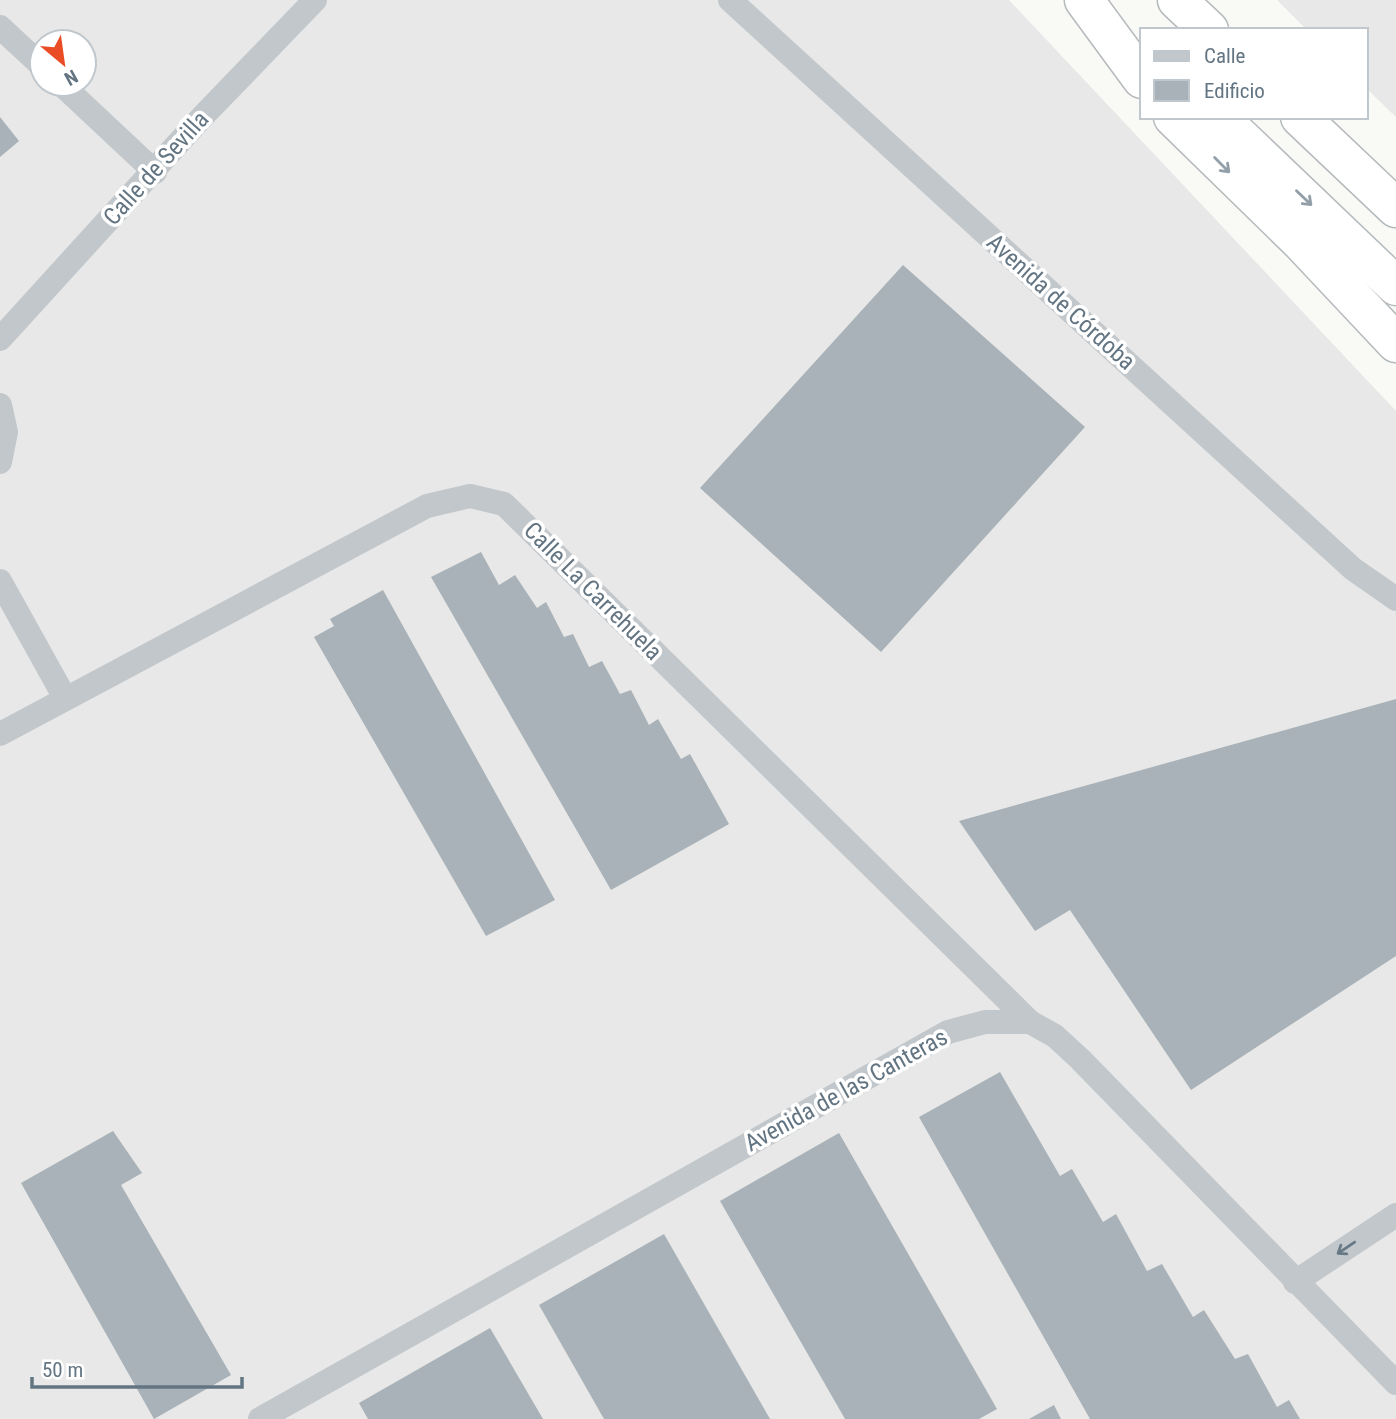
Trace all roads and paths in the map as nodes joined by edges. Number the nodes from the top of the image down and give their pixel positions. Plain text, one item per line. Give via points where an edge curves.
1 (316, 0) edge
2 (730, 0) edge
3 (1084, 0) edge
4 (1097, 0) edge
5 (1178, 0) edge
6 (0, 27) edge
7 (1207, 28) edge
8 (1140, 42) edge
9 (28, 53) edge
10 (1140, 76) edge
11 (76, 98) edge
12 (1175, 119) edge
13 (1221, 119) edge
14 (1302, 119) edge
15 (155, 172) junction
16 (1396, 208) edge
17 (1396, 286) edge
18 (0, 339) edge
19 (1396, 343) edge
20 (0, 405) edge
21 (0, 462) edge
22 (0, 581) edge
23 (1396, 599) edge
24 (65, 698) junction
25 (0, 734) edge
26 (1030, 1022) junction
27 (1396, 1215) edge
28 (1295, 1282) junction
29 (1396, 1382) edge
30 (260, 1419) edge

1 - 15 street, Calle de Sevilla
2 - 23 street, Avenida de Córdoba via 1353,569
3 - 10 highway
4 - 8 highway
5 - 7 highway
6 - 9 street
11 - 15 street
12 -> 19 highway
13 -> 17 highway
14 - 16 highway
15 - 18 street, Calle de Sevilla
20 - 21 street via 6,432
22 - 24 street
24 - 25 street, Calle La Carrehuela
24 - 26 street, Calle La Carrehuela via 426,506 470,496 504,503
26 - 28 street via 1080,1059
26 - 30 street, Avenida de las Canteras via 985,1022 948,1032
27 -> 28 street
28 - 29 street

